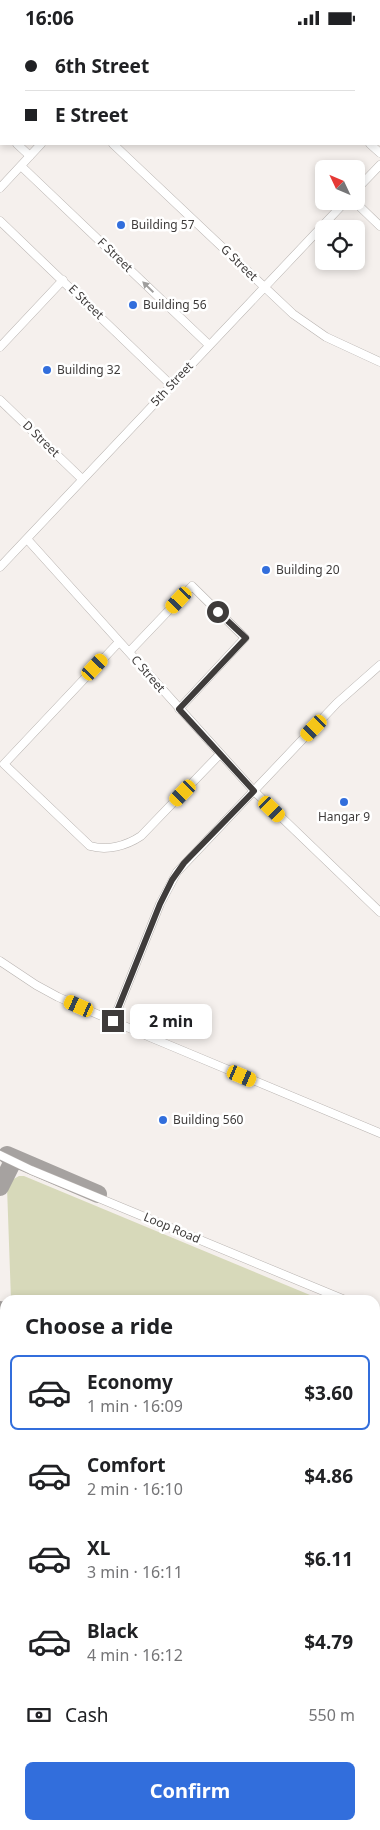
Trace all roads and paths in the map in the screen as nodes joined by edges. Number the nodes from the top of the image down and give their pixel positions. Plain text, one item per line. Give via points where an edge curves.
1 (18, 145) edge
2 (41, 145) edge
3 (114, 145) edge
4 (30, 156) junction
5 (21, 165) junction
6 (380, 165) edge
7 (365, 181) edge
8 (0, 188) edge
9 (337, 210) edge
10 (363, 210) edge
11 (0, 221) edge
12 (380, 226) edge
13 (63, 280) junction
14 (264, 287) junction
15 (209, 345) junction
16 (0, 347) edge
17 (380, 361) edge
18 (171, 385) junction
19 (0, 400) edge
20 (82, 479) junction
21 (27, 539) junction
22 (0, 567) edge
23 (119, 642) junction
24 (129, 652) junction
25 (380, 665) edge
26 (179, 709) junction
27 (220, 754) junction
28 (254, 791) junction
29 (380, 911) edge
30 (0, 961) edge
31 (113, 1021) junction
32 (380, 1133) edge
33 (0, 1155) edge
34 (333, 1295) edge

1 - 4 street
2 - 4 street
3 - 14 street, G Street
4 - 5 street
5 - 8 street
15 -> 5 street, F Street
6 - 7 street
9 - 14 street, 5th Street
10 - 12 street
11 - 13 street, E Street
13 - 16 street
13 - 18 street, E Street
14 - 15 street, 5th Street
14 - 17 street, G Street via 311,328
15 - 18 street, 5th Street
18 - 20 street, 5th Street
19 - 20 street, D Street
20 - 21 street, 5th Street
21 - 22 street, 5th Street
21 - 23 street, C Street
23 - 24 street, C Street
23 - 27 street via 4,764 90,846 107,848 141,836
24 - 26 street, C Street
24 - 26 street via 192,587 246,638
25 - 28 street via 337,703
26 - 27 street, C Street
27 - 28 street, C Street
28 - 29 street, C Street
28 - 31 street via 184,863 172,880
30 - 31 street via 45,990
31 - 32 street
33 - 34 street, Loop Road

